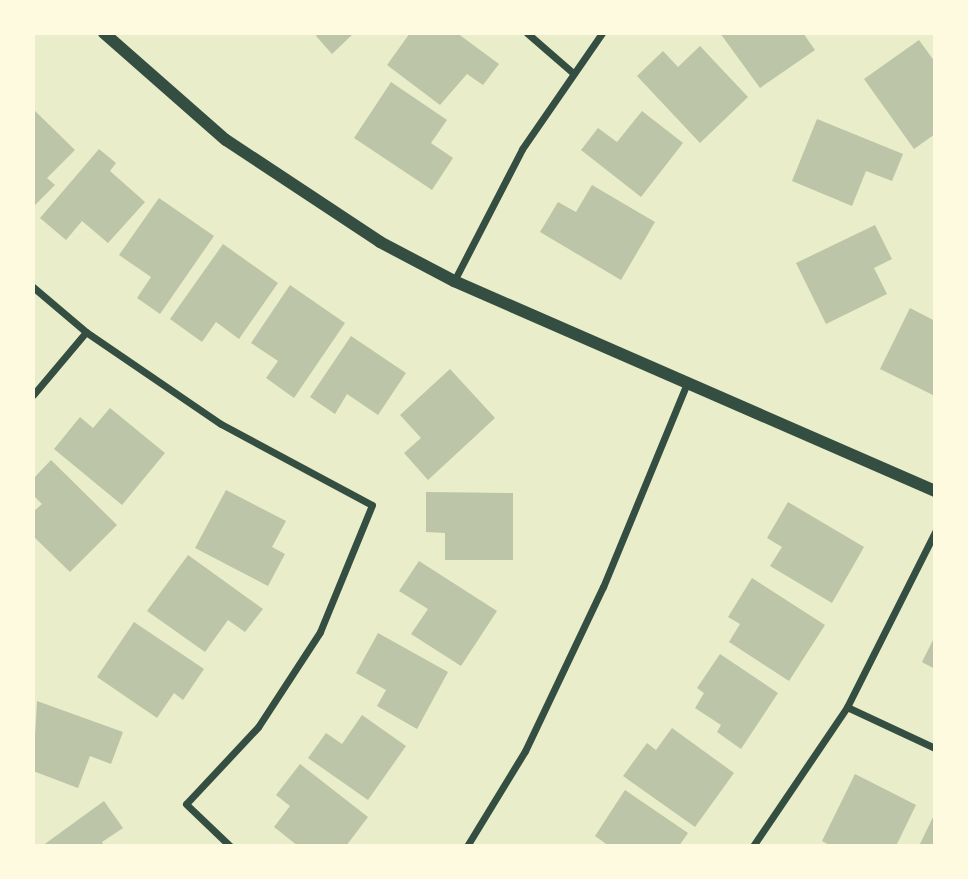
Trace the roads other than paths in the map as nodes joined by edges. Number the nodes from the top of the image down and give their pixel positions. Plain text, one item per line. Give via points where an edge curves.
1 (104, 33) edge
2 (527, 33) edge
3 (602, 33) edge
4 (572, 72) junction
5 (454, 281) junction
6 (33, 287) edge
7 (86, 332) junction
8 (687, 383) junction
9 (33, 395) edge
10 (935, 491) edge
11 (935, 532) edge
12 (846, 707) junction
13 (935, 748) edge
14 (230, 846) edge
15 (467, 846) edge
16 (753, 846) edge

1 - 5 street via 226,140 369,235
2 - 4 street
3 - 4 street
4 - 5 street via 523,149
5 - 8 street
6 - 7 street
7 - 9 street
7 - 14 street via 221,424 373,505 320,632 258,727 186,804
8 - 10 street
8 - 15 street via 597,600 525,751
11 - 12 street
12 - 13 street
12 - 16 street

